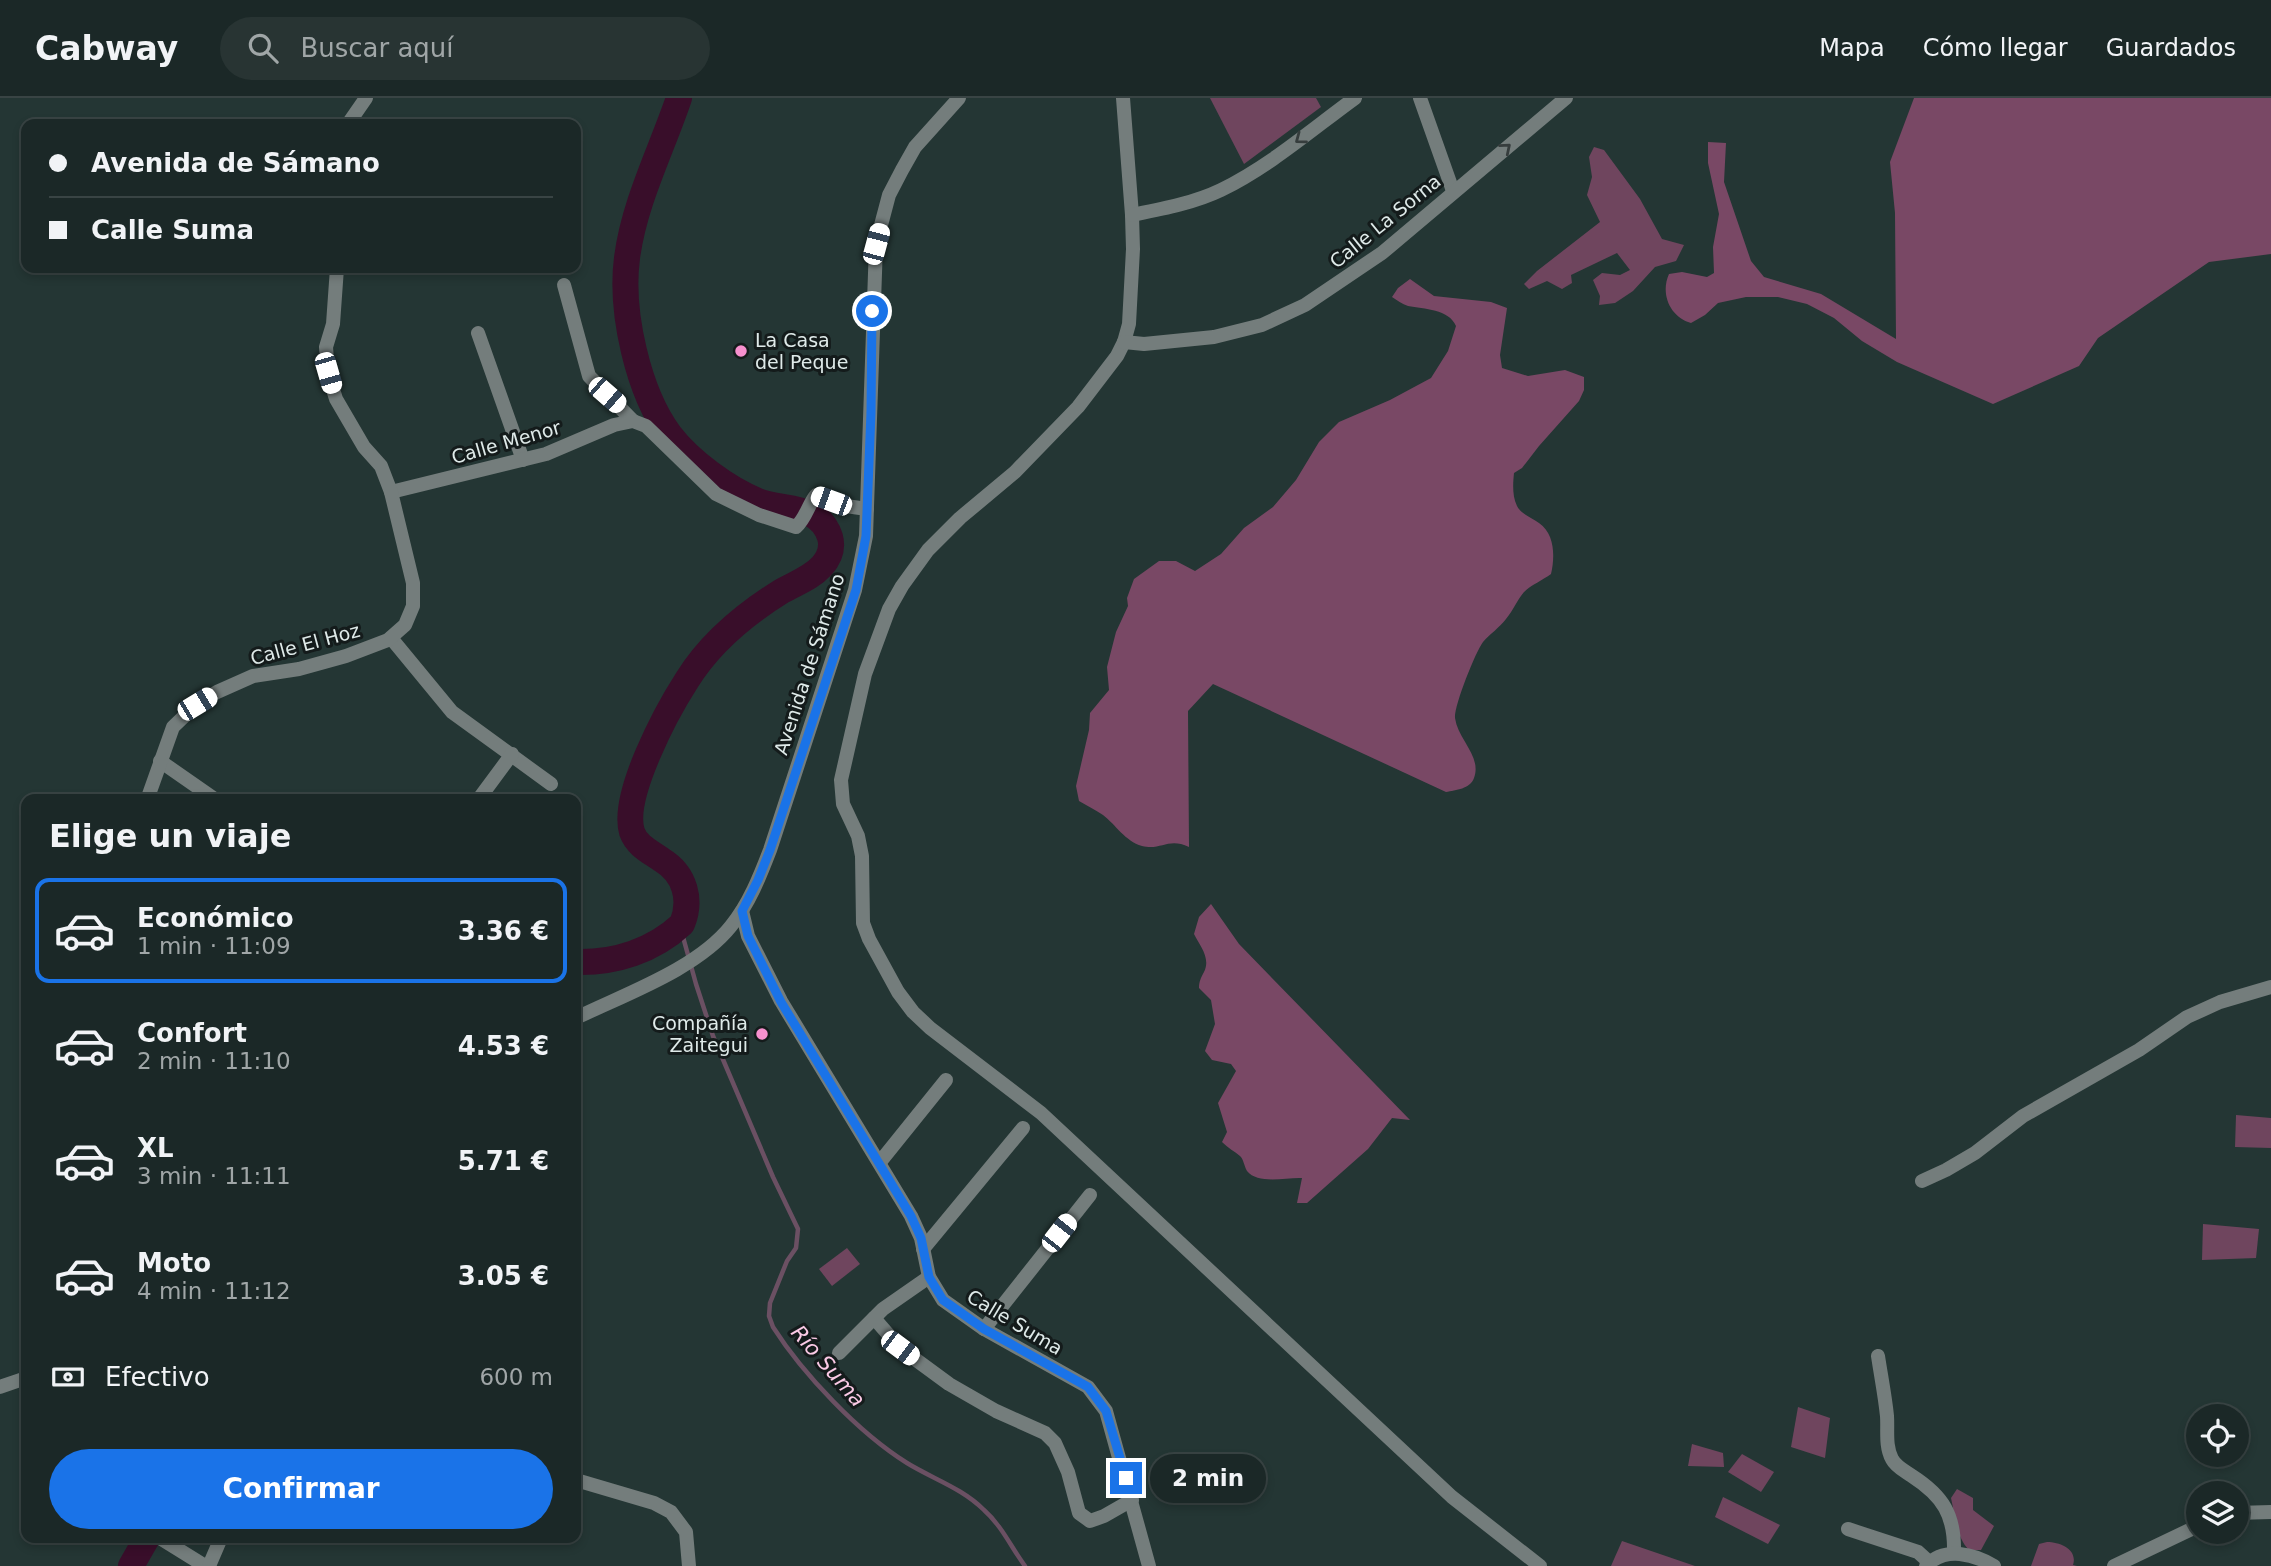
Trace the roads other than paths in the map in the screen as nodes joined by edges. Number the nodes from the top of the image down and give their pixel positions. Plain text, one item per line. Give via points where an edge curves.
1 (366, 98) edge
2 (958, 98) edge
3 (1123, 98) edge
4 (1355, 98) edge
5 (1420, 98) edge
6 (1566, 98) edge
7 (351, 119) edge
8 (1453, 191) junction
9 (1132, 215) junction
10 (337, 273) edge
11 (565, 285) dead end
12 (478, 333) dead end
13 (1124, 342) junction
14 (633, 421) junction
15 (523, 460) junction
16 (391, 492) junction
17 (867, 509) junction
18 (391, 638) junction
19 (512, 754) junction
20 (160, 761) junction
21 (551, 784) dead end
22 (149, 794) edge
23 (207, 794) edge
24 (482, 794) edge
25 (742, 911) junction
26 (2271, 987) edge
27 (581, 1016) edge
28 (946, 1080) dead end
29 (1023, 1128) dead end
30 (880, 1162) junction
31 (1922, 1181) dead end
32 (1090, 1195) dead end
33 (923, 1249) junction
34 (929, 1277) junction
35 (874, 1318) junction
36 (984, 1329) junction
37 (839, 1353) dead end
38 (1878, 1356) dead end
39 (21, 1380) edge
40 (0, 1387) edge
41 (581, 1481) edge
42 (1132, 1500) junction
43 (2271, 1512) edge
44 (2249, 1513) edge
45 (1848, 1529) dead end
46 (2186, 1532) edge
47 (168, 1543) edge
48 (218, 1543) edge
49 (1954, 1553) junction
50 (1928, 1564) edge
51 (207, 1566) edge
52 (689, 1566) edge
53 (1149, 1566) edge
54 (1540, 1566) edge
55 (1994, 1566) edge
56 (2114, 1566) edge

1 - 7 street
2 - 17 street, Avenida de Sámano via 915,147 902,170 889,195 876,244
3 - 9 street
4 -> 9 street via 1262,168 1219,191
5 - 8 street
8 -> 6 street, Calle La Sorna
8 - 13 street, Calle La Sorna via 1342,282 1262,325 1214,337
9 - 13 street via 1132,287
10 - 16 street, Calle El Hoz via 333,324 326,347 328,373 336,399 364,447 381,466
11 - 14 street via 589,376
12 - 15 street
13 - 54 street via 1078,407 1015,472 928,550 889,609 865,674 841,780 843,804 862,856 866,931 898,992 930,1028 1041,1113 1452,1497
14 - 15 street, Calle Menor
14 - 17 street via 646,426 716,494 759,514 796,527 816,495
15 - 16 street, Calle Menor
16 - 18 street, Calle El Hoz via 413,583 413,606 405,625
17 - 25 street, Avenida de Sámano via 856,590 770,850
18 - 19 street via 452,712
18 - 20 street, Calle El Hoz via 299,669 253,676 217,692 173,727
19 - 21 street
19 - 24 street
20 - 22 street, Calle El Hoz
20 - 23 street
25 - 27 street, Avenida de Sámano via 707,951
25 - 30 street, Calle Suma via 748,936 781,1002
26 - 31 street via 2187,1017 2140,1050 2023,1116 1975,1153
28 - 30 street
29 - 33 street
30 - 33 street, Calle Suma via 911,1216
32 - 36 street
33 - 34 street, Calle Suma
34 - 35 street
34 - 36 street, Calle Suma via 943,1300
35 - 37 street
35 - 42 street via 900,1348 949,1384 1045,1433 1055,1443 1068,1472 1079,1513 1090,1521
36 - 42 street, Calle Suma via 1088,1387 1106,1411
38 - 49 street via 1888,1449 1898,1467 1942,1501 1955,1536
39 - 40 street
41 - 52 street via 671,1512 686,1532
42 - 53 street, Calle Suma
43 - 44 street
45 - 50 street via 1918,1552
46 - 56 street
47 - 51 street
48 - 51 street
49 - 50 street
49 - 55 street via 1979,1557

